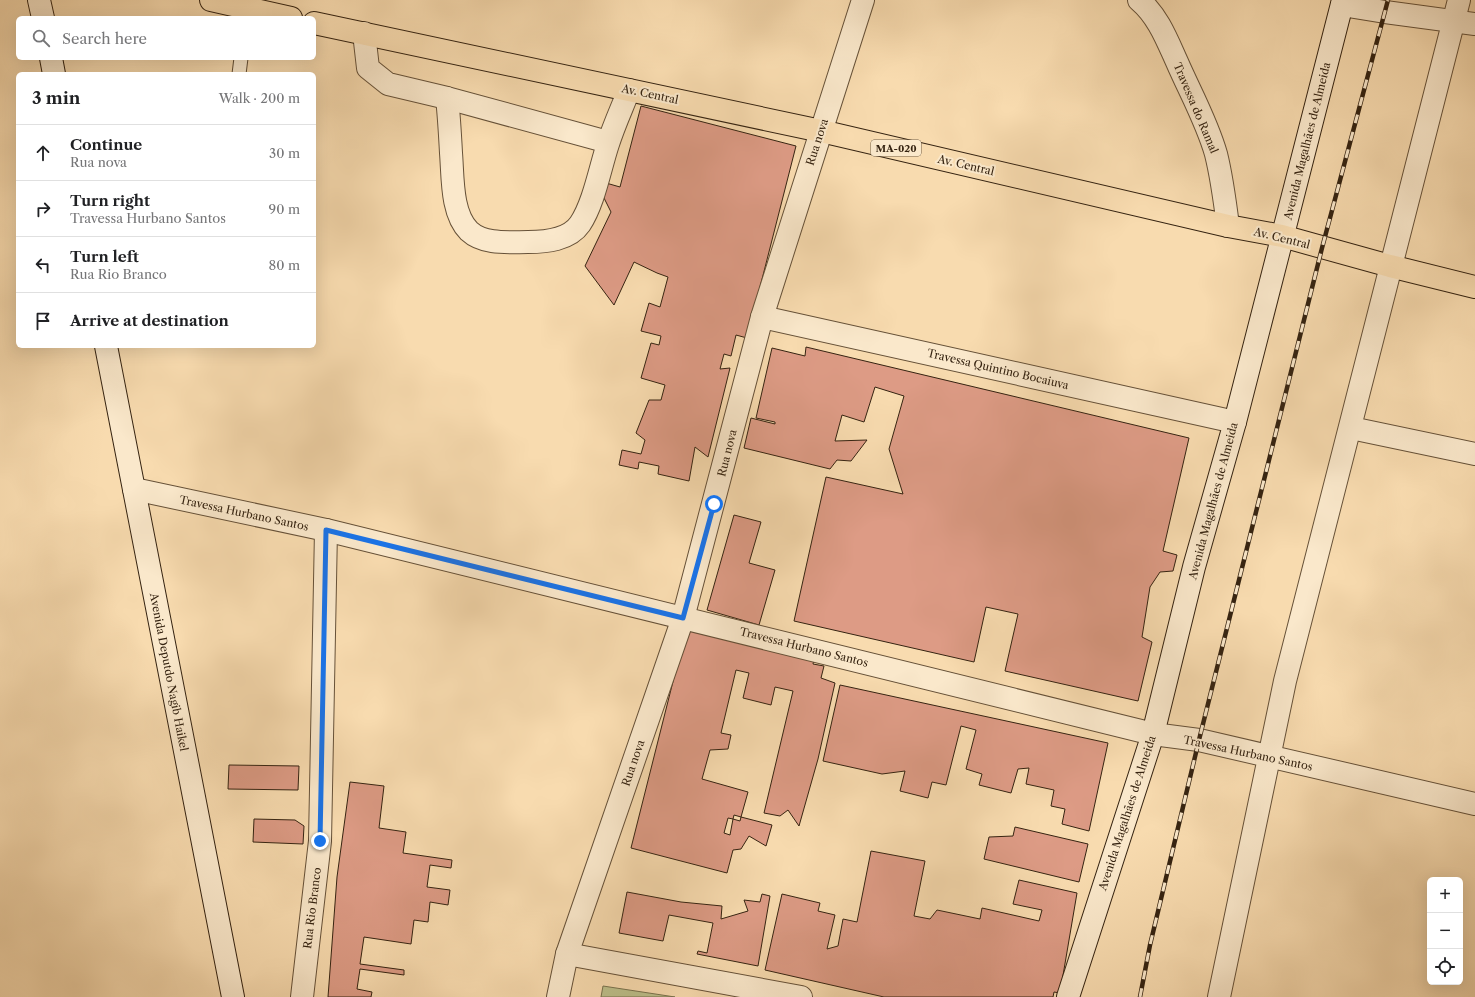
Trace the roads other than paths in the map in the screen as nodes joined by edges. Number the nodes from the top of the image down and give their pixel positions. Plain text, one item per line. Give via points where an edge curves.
1 (39, 0) edge
2 (211, 0) edge
3 (864, 0) edge
4 (1139, 0) edge
5 (1459, 0) edge
6 (1342, 2) edge
7 (245, 13) edge
8 (43, 16) edge
9 (273, 16) edge
10 (1454, 21) junction
11 (316, 23) edge
12 (1475, 24) edge
13 (364, 33) junction
14 (51, 60) edge
15 (241, 60) edge
16 (54, 72) edge
17 (239, 72) edge
18 (629, 90) junction
19 (447, 98) junction
20 (821, 131) junction
21 (608, 142) junction
22 (1228, 226) junction
23 (1282, 236) junction
24 (1390, 266) junction
25 (1475, 287) edge
26 (762, 317) junction
27 (106, 348) edge
28 (1235, 422) junction
29 (1351, 428) junction
30 (1475, 454) edge
31 (134, 489) junction
32 (326, 530) junction
33 (683, 618) junction
34 (1153, 734) junction
35 (1269, 757) junction
36 (1475, 804) edge
37 (567, 954) junction
38 (232, 997) edge
39 (302, 997) edge
40 (558, 997) edge
41 (801, 997) edge
42 (1068, 997) edge
43 (1219, 997) edge

1 - 8 street
2 - 7 main road
3 - 20 street, Rua nova
4 - 22 street, Travessa do Ramal via 1150,11 1167,38 1205,127 1223,186
5 - 10 street
6 - 10 street via 1385,12
6 - 23 street, Avenida Magalhães de Almeida
7 - 9 main road
10 - 12 street
10 - 24 street
11 - 13 main road, Av. Central / MA-020
13 - 18 main road, Av. Central / MA-020
13 - 19 street via 368,68 377,77 388,84
14 - 16 street
15 - 17 lane
18 - 20 main road, Av. Central / MA-020
18 - 21 street
19 - 21 street
19 - 21 street via 454,193 459,214 470,231 482,238 500,242 532,242 550,240 572,232 580,224 589,206
20 - 22 main road, Av. Central / MA-020
20 - 26 street, Rua nova
22 - 23 main road, Av. Central / MA-020
23 - 24 main road, Av. Central / MA-020
23 - 28 street, Avenida Magalhães de Almeida
24 - 25 main road, Av. Central / MA-020
24 - 29 street
26 - 28 street, Travessa Quintino Bocaiuva
26 - 33 street, Rua nova
27 - 31 street, Avenida Deputdo Nagib Haikel
28 - 34 street, Avenida Magalhães de Almeida via 1194,567
29 - 30 street
29 - 35 street via 1285,681
31 - 32 street, Travessa Hurbano Santos
31 - 38 street, Avenida Deputdo Nagib Haikel
32 - 33 street, Travessa Hurbano Santos
32 - 39 street, Rua Rio Branco via 320,841
33 - 34 street, Travessa Hurbano Santos
33 - 37 street, Rua nova
34 - 35 street, Travessa Hurbano Santos via 1199,740
34 - 42 street, Avenida Magalhães de Almeida
35 - 36 street, Travessa Hurbano Santos
35 - 43 street
37 - 40 street, Rua nova
37 - 41 street

